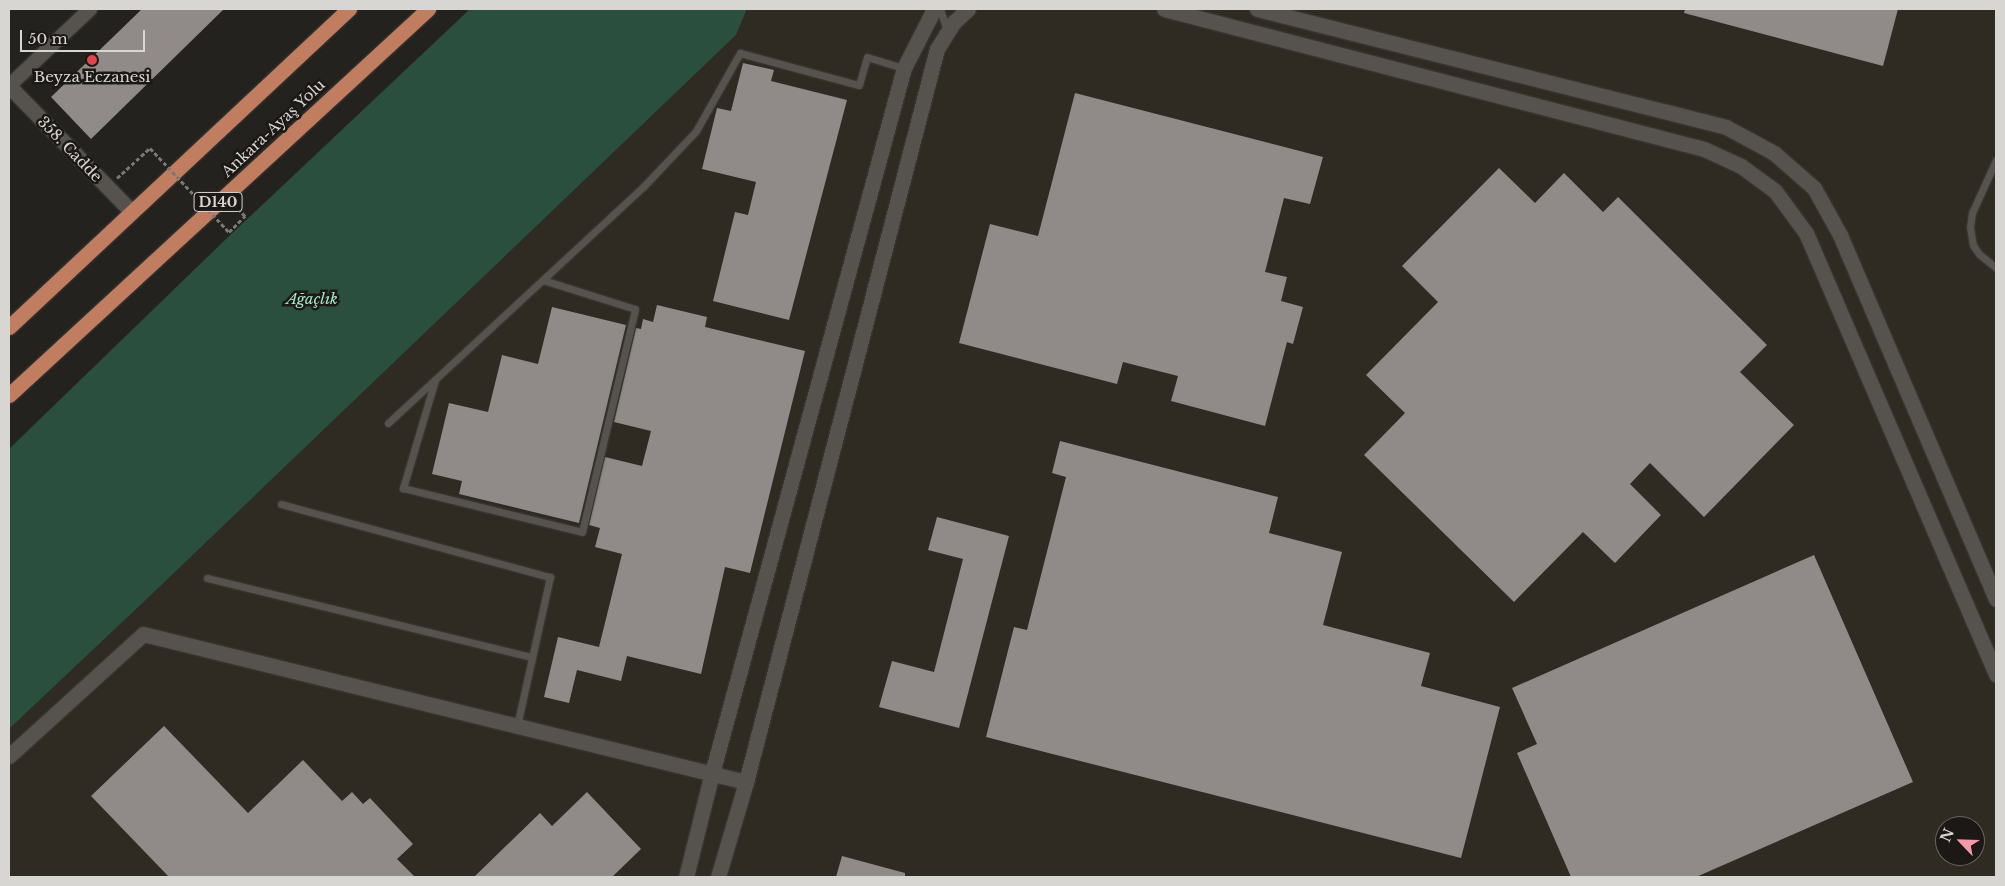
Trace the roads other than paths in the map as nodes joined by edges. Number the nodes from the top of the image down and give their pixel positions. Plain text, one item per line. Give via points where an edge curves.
1 (90, 9) edge
2 (349, 9) edge
3 (428, 9) edge
4 (934, 9) edge
5 (940, 9) edge
6 (968, 9) edge
7 (1164, 9) edge
8 (1256, 9) edge
9 (948, 33) junction
10 (904, 68) junction
11 (9, 86) edge
12 (1996, 160) edge
13 (132, 212) junction
14 (1996, 268) edge
15 (543, 280) junction
16 (9, 327) edge
17 (435, 380) junction
18 (9, 395) edge
19 (388, 423) dead end
20 (281, 504) dead end
21 (207, 578) dead end
22 (1996, 599) edge
23 (532, 657) junction
24 (1996, 675) edge
25 (517, 726) junction
26 (9, 756) edge
27 (712, 773) junction
28 (746, 782) junction
29 (686, 877) edge
30 (718, 877) edge

1 - 11 street
2 - 13 highway
3 - 18 highway, Ankara-Ayaş Yolu / D140
4 - 10 street
5 - 9 lane
6 - 9 street
7 - 24 street via 1704,149 1741,166 1775,191 1806,233
8 - 22 street via 1726,127 1774,153 1814,188 1840,235
9 - 28 street via 937,49
10 - 15 lane via 866,57 859,85 740,53 696,131
10 - 27 street
11 - 13 street, 358. Cadde
12 - 14 lane via 1972,212 1970,227 1973,245
13 - 16 highway
15 - 17 lane
15 - 17 lane via 635,309 582,532 403,488
17 - 19 lane
20 - 23 lane via 550,577
21 - 23 lane
23 - 25 lane
25 - 26 street via 142,634
25 - 27 street
27 - 28 street
27 - 29 street
28 - 30 street

